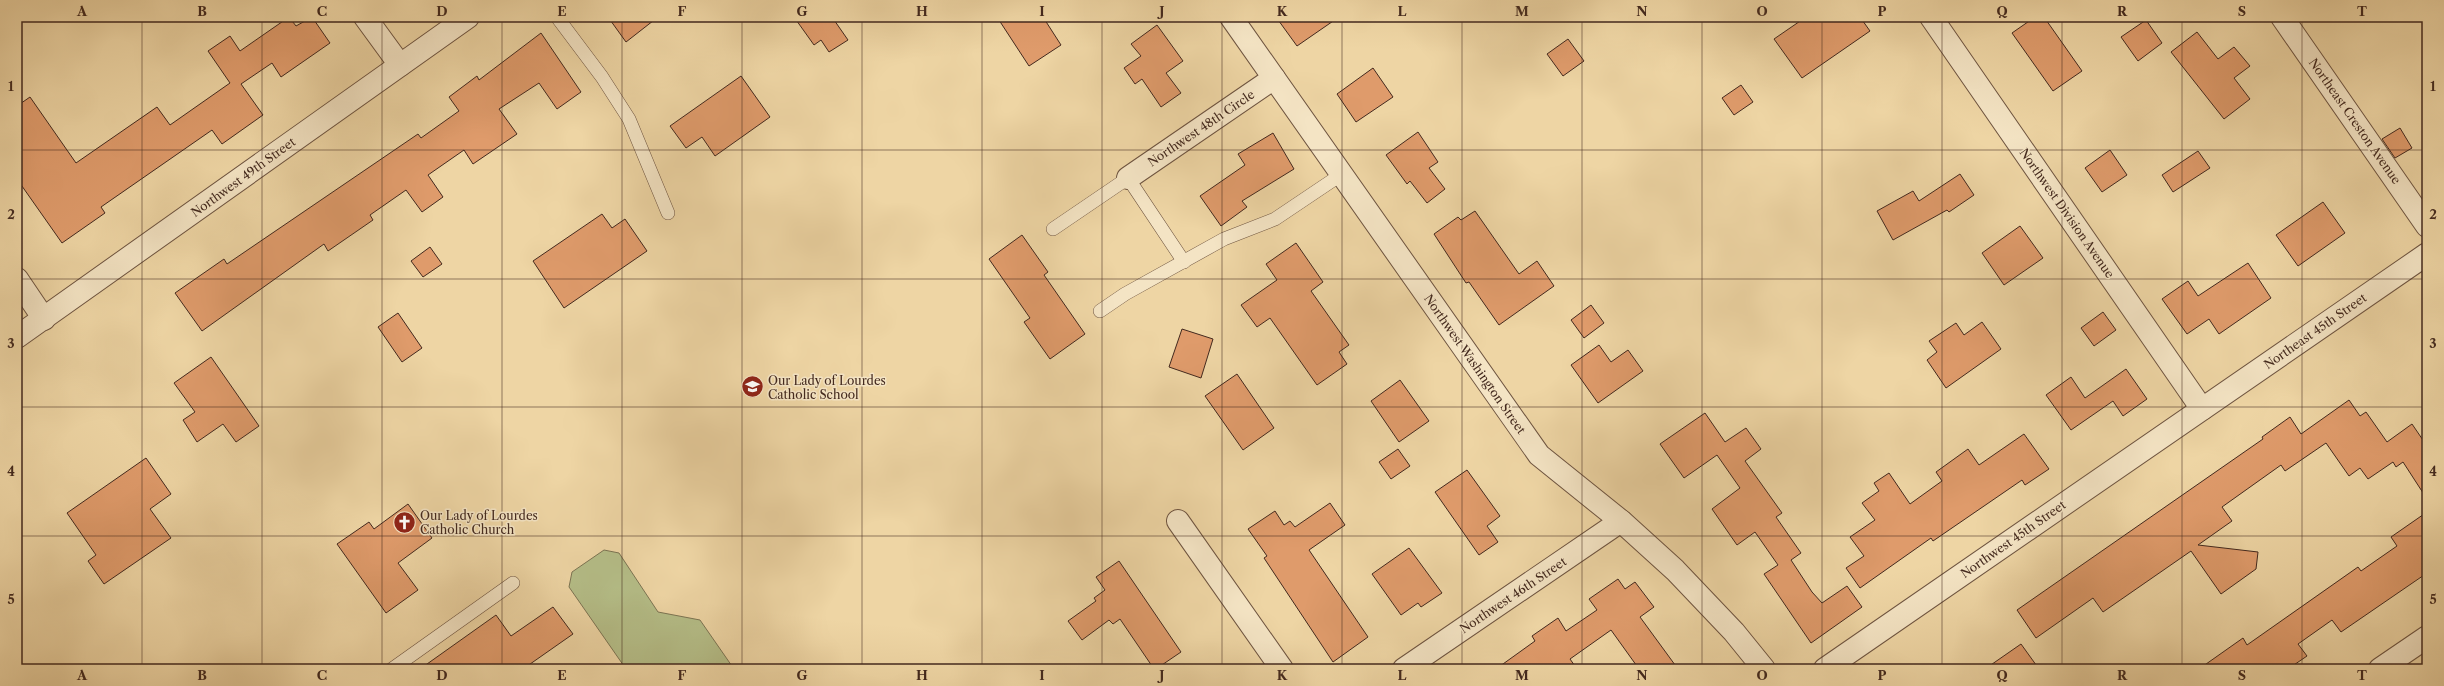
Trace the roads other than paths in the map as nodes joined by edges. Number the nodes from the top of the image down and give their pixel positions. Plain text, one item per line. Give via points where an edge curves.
1 (365, 17) edge
2 (468, 17) edge
3 (557, 17) edge
4 (1231, 17) edge
5 (1931, 17) edge
6 (2282, 17) edge
7 (400, 65) junction
8 (1274, 78) junction
9 (1342, 174) junction
10 (1128, 178) junction
11 (668, 213) dead end
12 (2427, 226) edge
13 (1053, 229) dead end
14 (2427, 254) edge
15 (1184, 262) junction
16 (17, 279) edge
17 (1100, 311) dead end
18 (44, 319) junction
19 (17, 337) edge
20 (2202, 409) junction
21 (1178, 521) dead end
22 (1621, 521) junction
23 (513, 582) dead end
24 (2427, 637) edge
25 (392, 669) edge
26 (1282, 669) edge
27 (1404, 669) edge
28 (1764, 669) edge
29 (1825, 669) edge
30 (2380, 669) edge

1 - 7 street
2 - 7 street, Northwest 49th Street
3 - 11 lane via 602,77 629,119
4 - 8 street, Northwest Washington Street
5 - 20 street, Northwest Division Avenue
6 - 12 street, Northeast Creston Avenue
7 - 18 street, Northwest 49th Street
8 - 9 street, Northwest Washington Street
8 - 10 street, Northwest 48th Circle
9 - 15 lane via 1275,219 1224,239
9 - 22 street, Northwest Washington Street via 1539,456
10 - 13 lane
10 - 15 lane
14 - 20 street, Northeast 45th Street
15 - 17 lane via 1125,294
16 - 18 street
18 - 19 street, Northwest 49th Street
20 - 29 street, Northwest 45th Street
21 - 26 street
22 - 27 street, Northwest 46th Street
22 - 28 street, Northwest Washington Street via 1676,570 1734,632
23 - 25 lane
24 - 30 street

